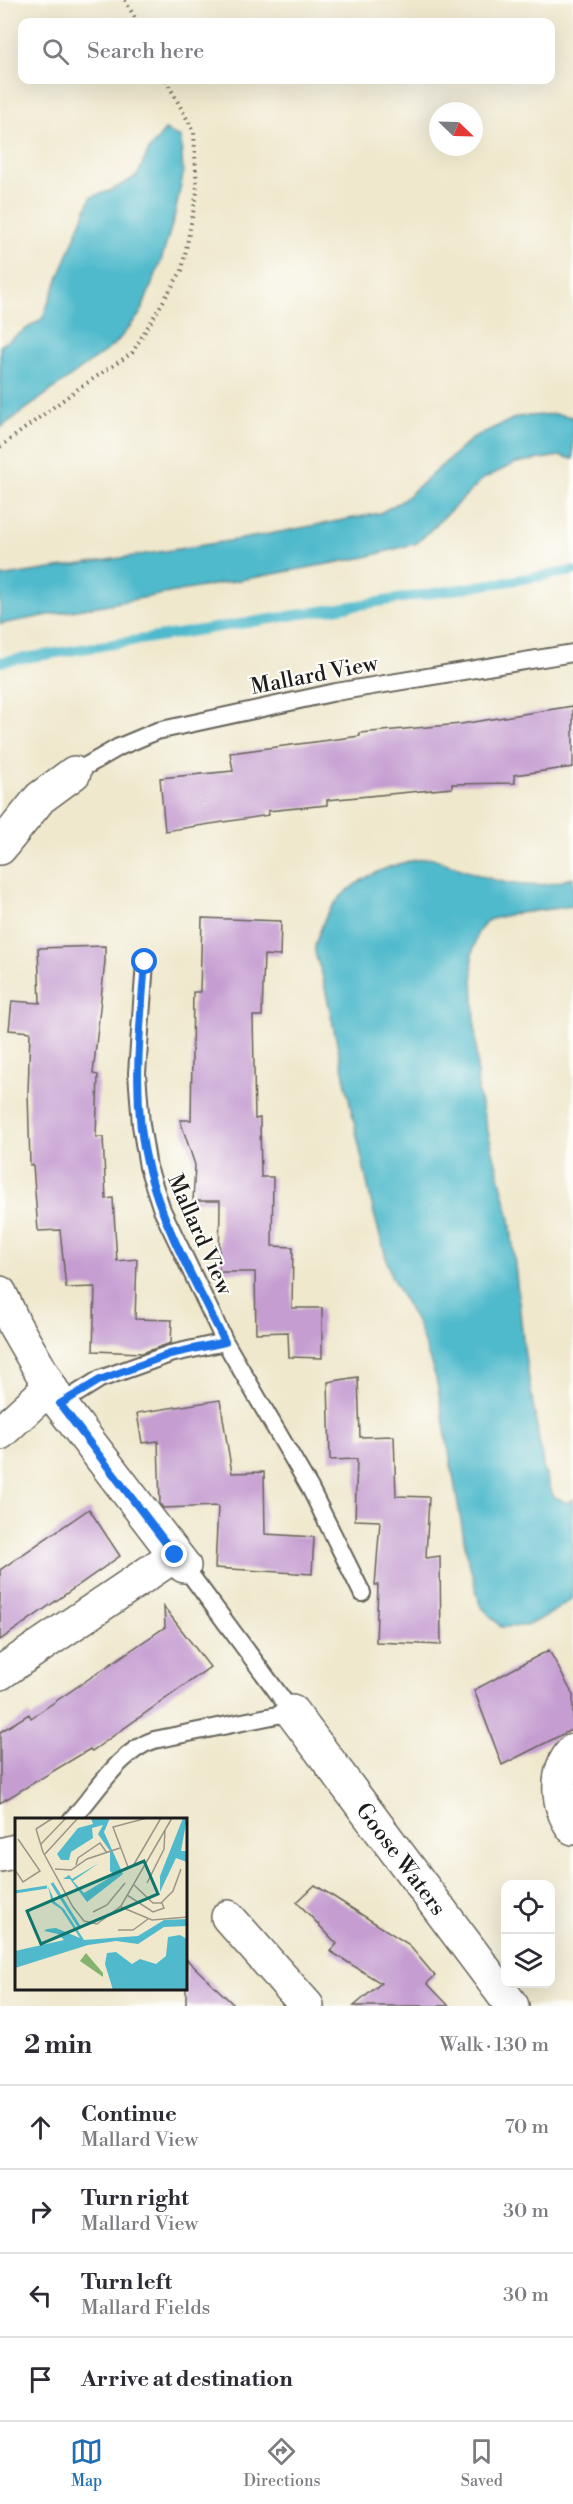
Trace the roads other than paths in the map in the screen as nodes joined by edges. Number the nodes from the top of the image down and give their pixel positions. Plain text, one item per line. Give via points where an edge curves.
1 (573, 653) edge
2 (74, 774) joint
3 (0, 848) edge
4 (145, 962) dead end
5 (0, 1293) edge
6 (225, 1342) junction
7 (55, 1395) junction
8 (0, 1433) edge
9 (180, 1560) junction
10 (363, 1593) dead end
11 (0, 1673) edge
12 (292, 1712) junction
13 (573, 1750) edge
14 (72, 1818) edge
15 (573, 1828) edge
16 (15, 1851) edge
17 (0, 1855) edge
18 (228, 1917) dead end
19 (307, 2006) edge
20 (512, 2006) edge

1 - 2 lane, Mallard View via 336,692 157,731 119,747
2 - 3 street via 40,798
4 - 6 lane, Mallard View via 137,1073 148,1167 162,1210
5 - 7 street
6 - 7 lane via 170,1354
6 - 10 lane, Mallard View via 310,1488
7 - 8 street
7 - 9 street
9 - 11 street
9 - 12 lane
12 - 14 lane via 140,1744
12 - 20 street, Goose Waters
13 - 15 street via 560,1781 561,1803
16 - 17 street
18 - 19 street

